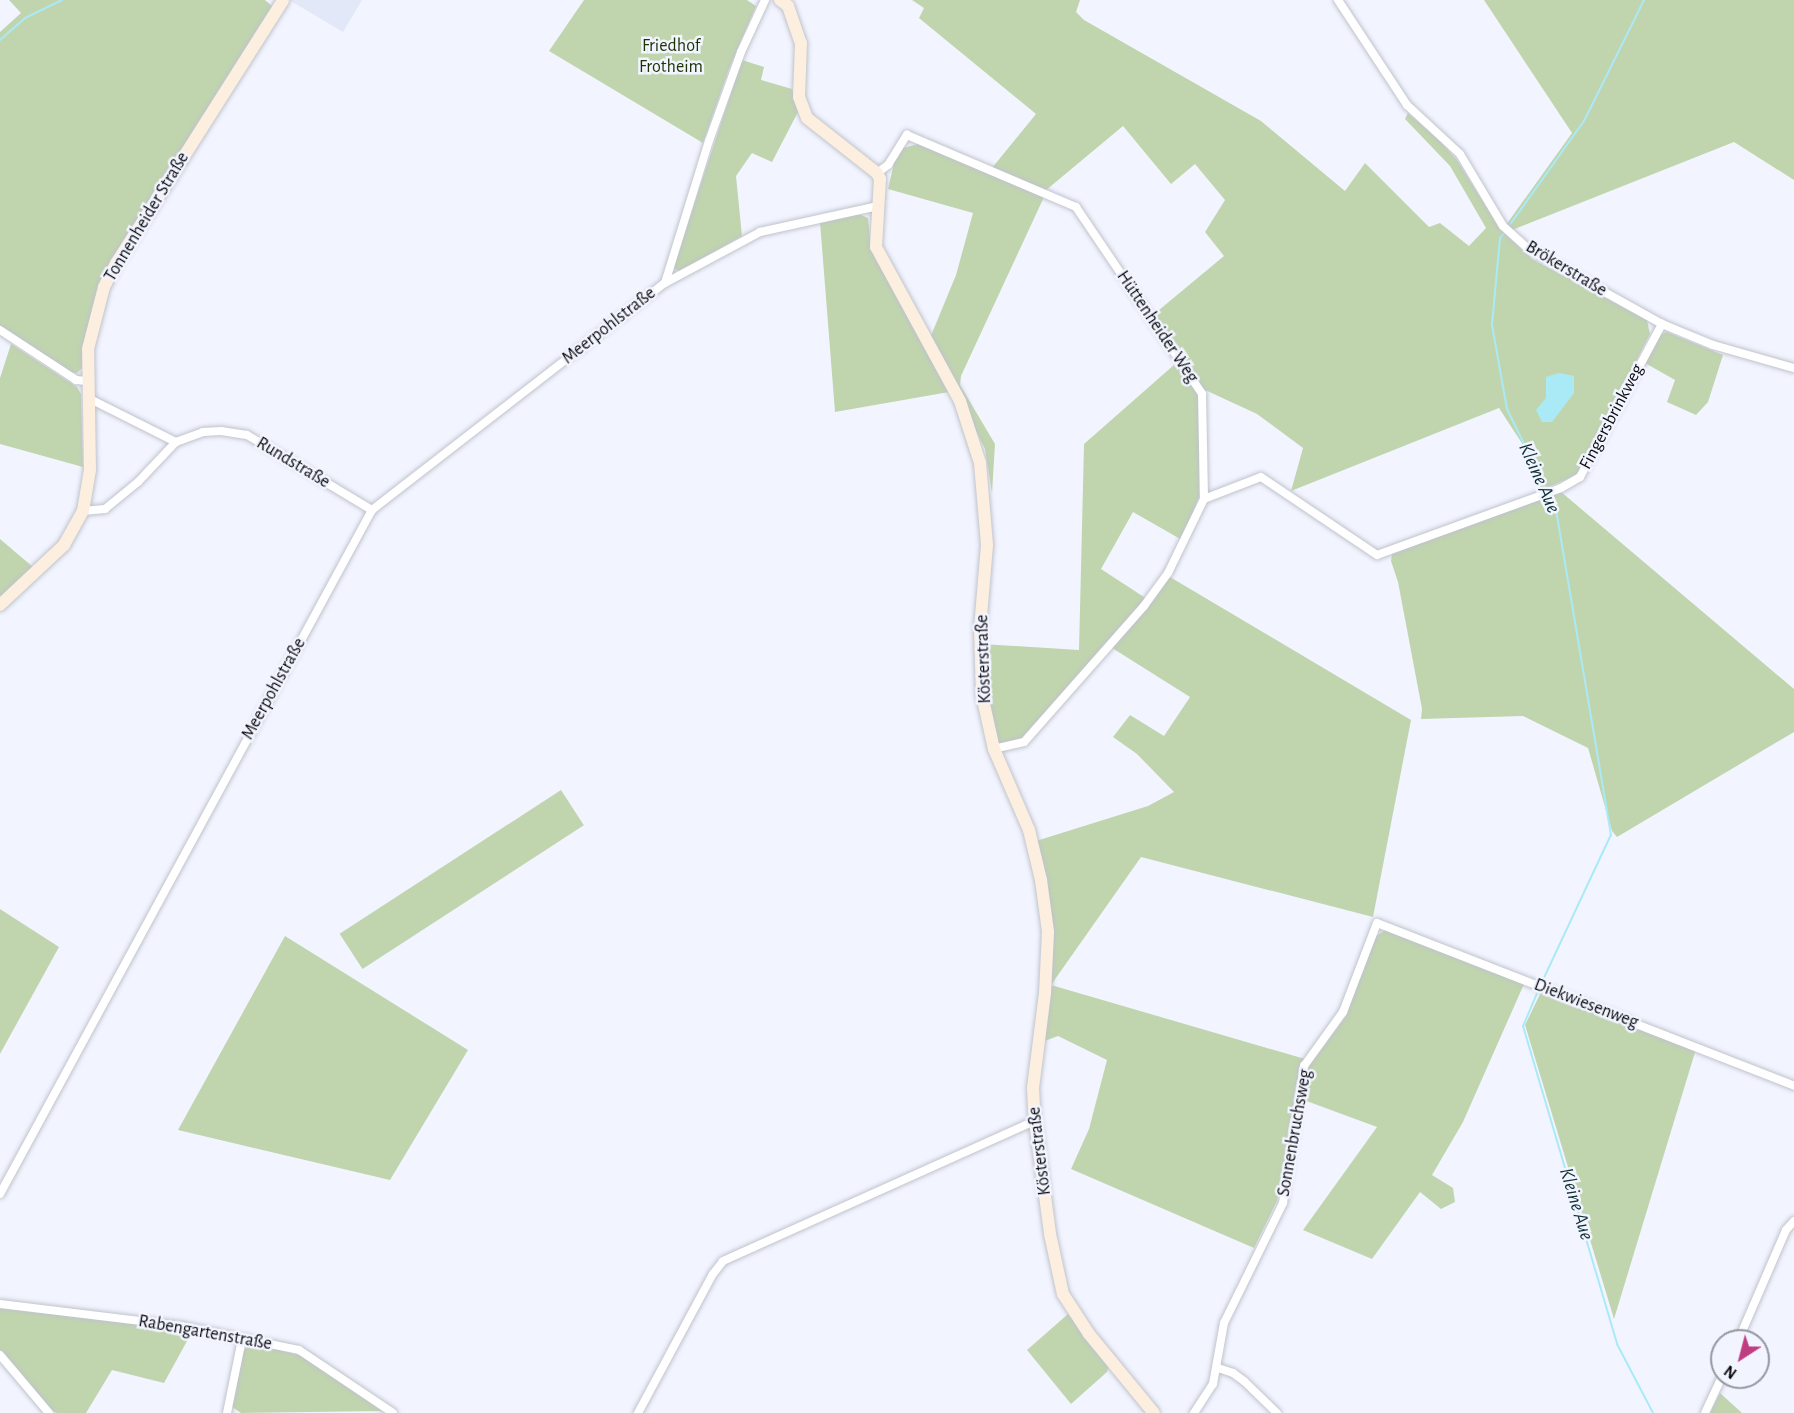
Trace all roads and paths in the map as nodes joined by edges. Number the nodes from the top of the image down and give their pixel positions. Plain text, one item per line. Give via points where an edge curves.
1 (765, 0) edge
2 (780, 0) edge
3 (1338, 0) edge
4 (279, 2) edge
5 (877, 173) junction
6 (878, 206) junction
7 (665, 283) junction
8 (1662, 324) junction
9 (0, 330) edge
10 (1794, 368) edge
11 (87, 381) junction
12 (88, 400) junction
13 (176, 442) junction
14 (1204, 499) junction
15 (372, 510) junction
16 (83, 511) junction
17 (0, 605) edge
18 (994, 749) junction
19 (1377, 923) joint
20 (1794, 1086) edge
21 (1035, 1120) junction
22 (0, 1194) edge
23 (1794, 1221) edge
24 (0, 1304) edge
25 (1743, 1329) edge
26 (242, 1339) junction
27 (0, 1355) edge
28 (1218, 1368) junction
29 (1716, 1389) edge
30 (50, 1413) edge
31 (227, 1413) edge
32 (393, 1413) edge
33 (638, 1413) edge
34 (1154, 1413) edge
35 (1194, 1413) edge
36 (1276, 1413) edge
37 (1705, 1413) edge

1 - 7 street, Meerpohlstraße via 741,52 709,141
2 - 5 main road via 788,6 801,43 799,98 807,118
3 - 8 street, Brökerstraße via 1407,105 1460,154 1506,229 1532,251
4 - 11 main road, Tonnenheider Straße via 104,287 93,324
5 - 6 main road, Kösterstraße
5 - 14 street, Hüttenheider Weg via 888,165 907,135 1076,207 1202,394
6 - 7 street, Meerpohlstraße via 760,232
6 - 18 main road, Kösterstraße via 876,247 960,401 980,463 987,545 980,629 981,694
7 - 15 street, Meerpohlstraße
8 - 10 street, Brökerstraße via 1713,345
8 - 14 street, Fingersbrinkweg via 1580,477 1548,492 1377,555 1261,477
9 - 11 street via 76,380
11 - 12 main road, Tonnenheider Straße
12 - 13 street
12 - 16 main road, Tonnenheider Straße via 90,470
13 - 15 street, Rundstraße via 221,430 247,435
13 - 16 street, Rundstraße via 138,482 105,509
14 - 18 street, Hüttenheider Weg via 1168,573 1144,606 1024,742
15 - 22 street, Meerpohlstraße
16 - 17 main road, Tonnenheider Straße via 64,545
18 - 21 main road, Kösterstraße via 1029,830 1048,932 1033,1088
19 - 20 street, Diekwiesenweg
19 - 28 street, Sonnenbruchsweg via 1343,1012 1304,1066 1282,1203 1224,1323
21 - 33 street via 723,1261
21 - 34 main road, Kösterstraße via 1050,1234 1063,1294 1089,1334
23 - 25 street via 1786,1230
24 - 26 street, Rabengartenstraße via 181,1326
26 - 31 street
26 - 32 street, Rabengartenstraße via 299,1350
27 - 30 street
28 - 35 street, Sonnenbruchsweg via 1213,1384
28 - 36 street via 1244,1381
29 - 37 street

